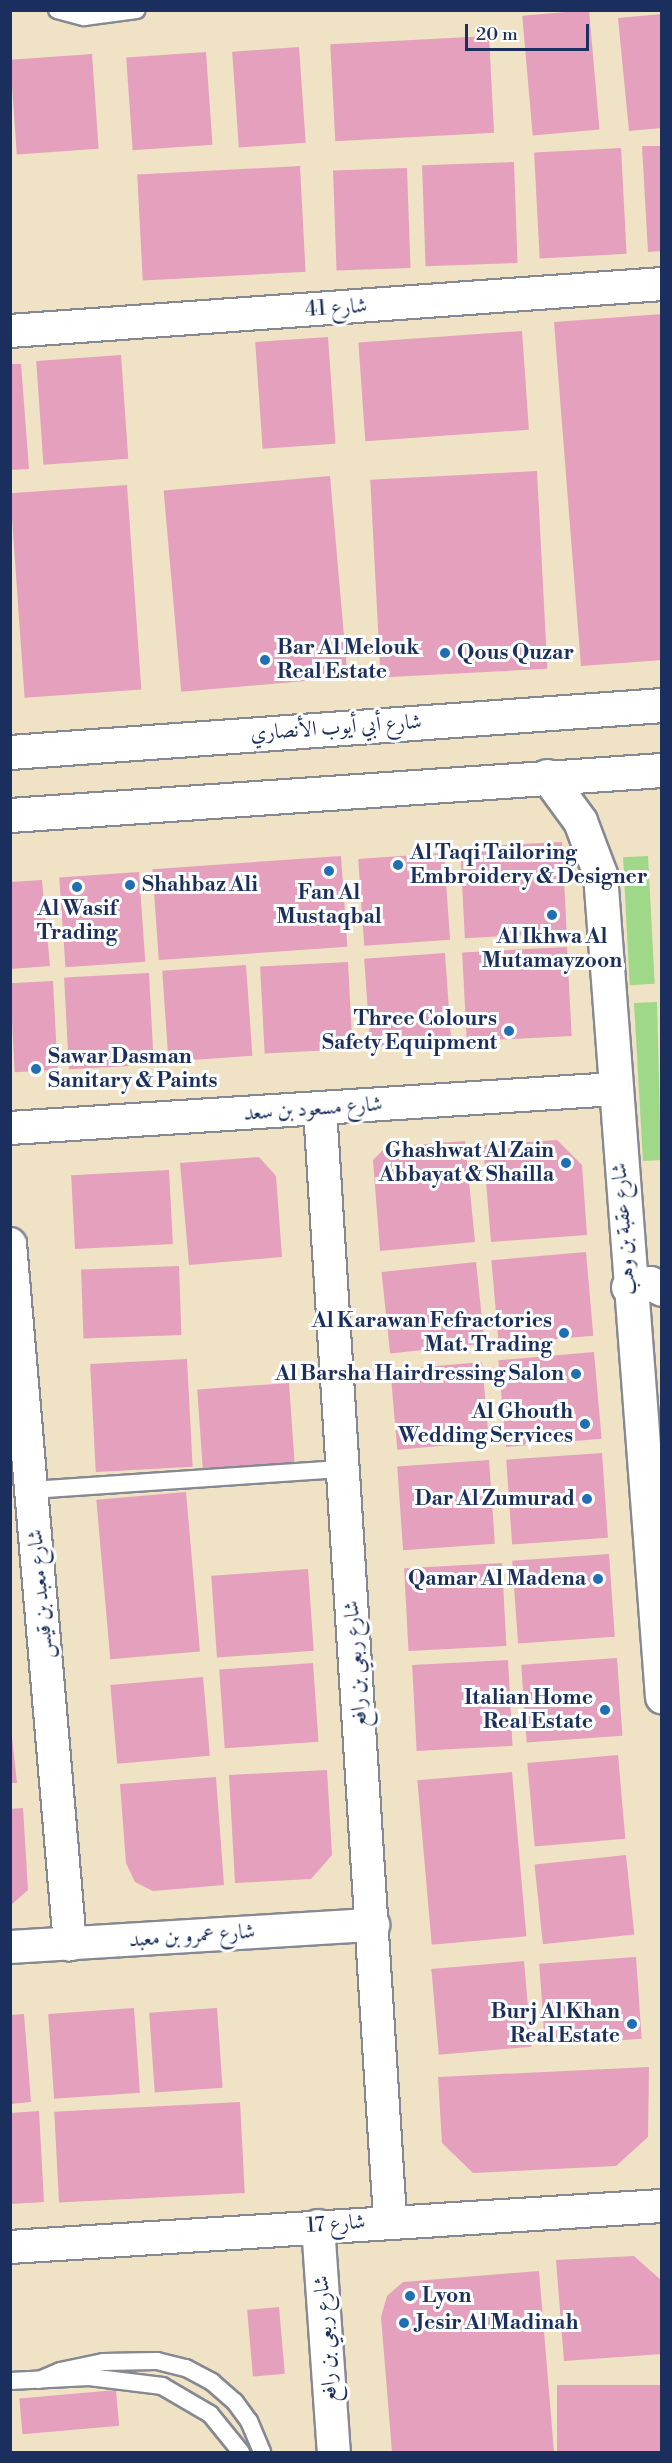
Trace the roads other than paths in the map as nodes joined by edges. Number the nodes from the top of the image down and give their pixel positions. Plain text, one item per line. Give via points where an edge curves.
1 (57, 10) edge
2 (137, 10) edge
3 (662, 284) edge
4 (10, 331) edge
5 (662, 705) edge
6 (10, 752) edge
7 (662, 770) edge
8 (547, 776) junction
9 (10, 815) edge
10 (615, 1089) junction
11 (320, 1109) junction
12 (10, 1128) edge
13 (10, 1244) edge
14 (628, 1287) junction
15 (662, 1289) edge
16 (19, 1444) edge
17 (343, 1469) junction
18 (32, 1490) junction
19 (662, 1697) edge
20 (373, 1925) junction
21 (70, 1944) junction
22 (10, 1947) edge
23 (662, 2206) edge
24 (390, 2220) junction
25 (318, 2226) junction
26 (10, 2247) edge
27 (39, 2380) junction
28 (10, 2381) edge
29 (241, 2452) edge
30 (262, 2452) edge
31 (334, 2452) edge

1 - 2 lane via 84,17
3 - 4 street, شارع 41
5 - 6 street, شارع أبي أيوب الأنصاري
7 - 8 street
8 - 9 street
8 - 10 street, شارع عقبة بن وهب via 580,821 600,874
10 - 11 street, شارع مسعود بن سعد
10 - 14 street, شارع عقبة بن وهب
11 - 12 street, شارع مسعود بن سعد
11 - 17 street, شارع ربعي بن رافع
13 - 16 street, شارع معبد بن قيس
14 - 15 street via 650,1283
14 - 19 street, شارع عقبة بن وهب
16 - 18 street, شارع معبد بن قيس
17 - 18 lane
17 - 20 street, شارع ربعي بن رافع
18 - 21 street, شارع معبد بن قيس
20 - 21 street, شارع عمرو بن معبد
20 - 24 street, شارع ربعي بن رافع
21 - 22 street, شارع عمرو بن معبد
23 - 24 street, شارع 17
24 - 25 street, شارع 17
25 - 26 street, شارع 17
25 - 31 street, شارع ربعي بن رافع
27 - 28 lane
27 - 29 lane via 89,2377 162,2386 210,2414
27 - 30 lane via 103,2362 157,2361 186,2368 212,2382 235,2402 249,2421

